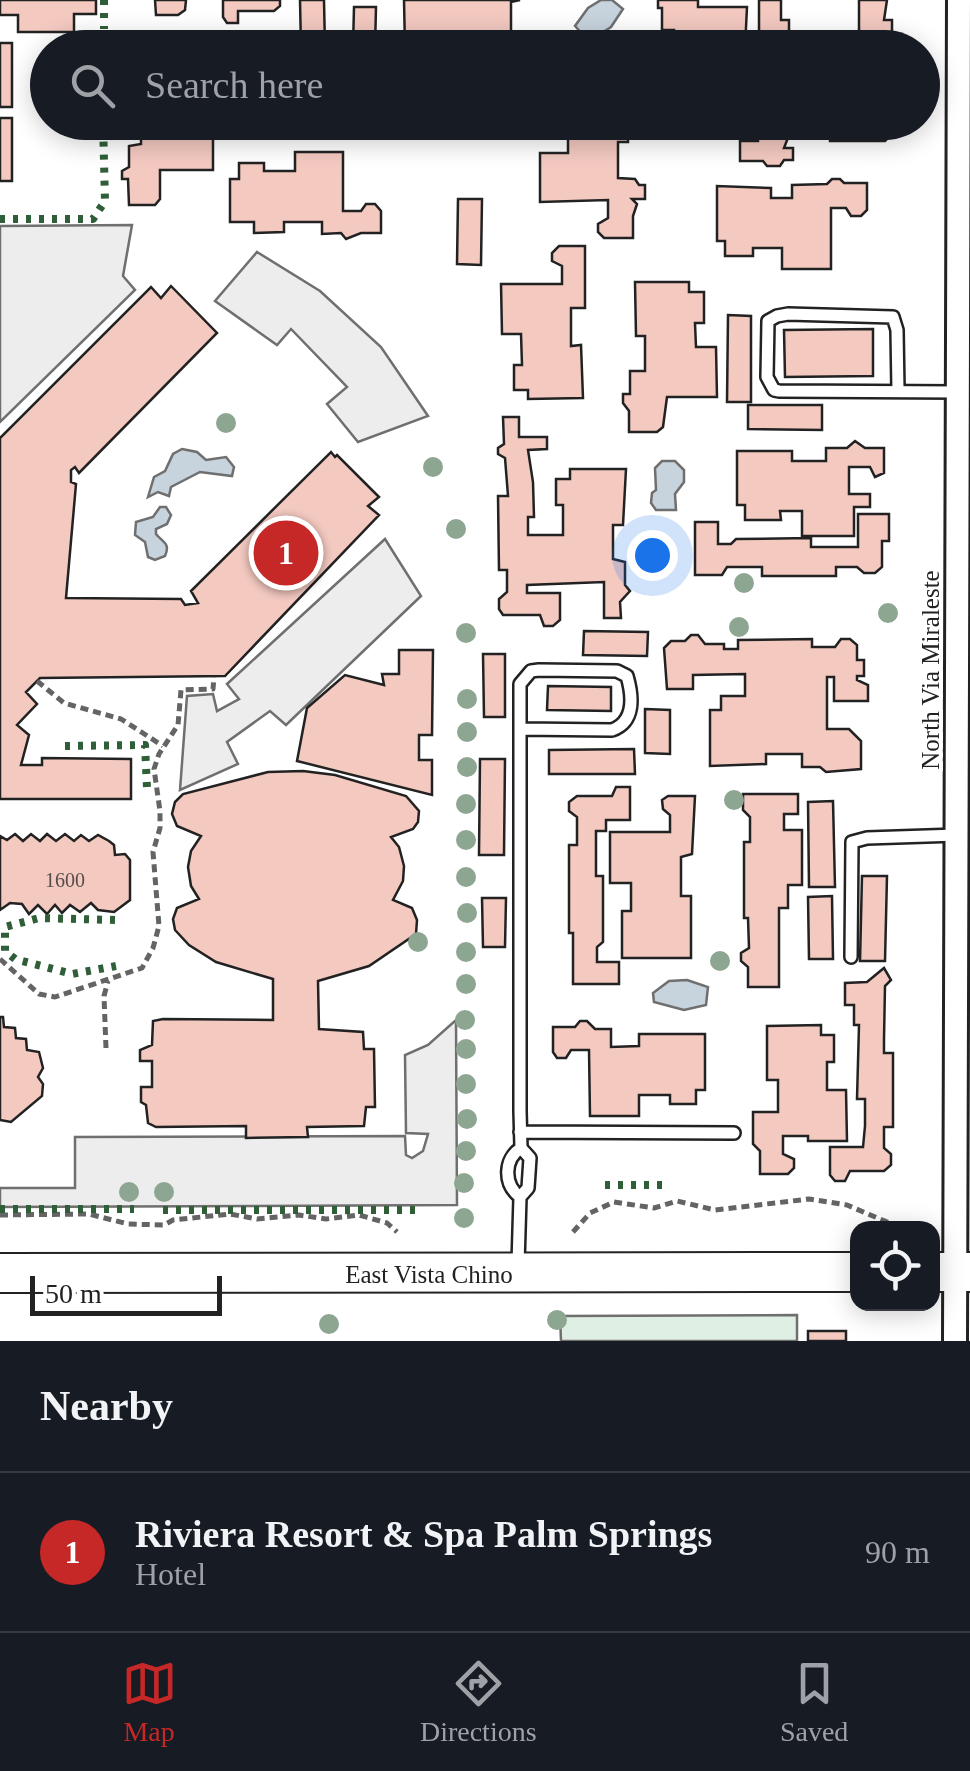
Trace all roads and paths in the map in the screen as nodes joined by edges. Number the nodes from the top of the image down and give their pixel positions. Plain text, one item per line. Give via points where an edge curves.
1 (959, 0) edge
2 (898, 391) junction
3 (958, 392) junction
4 (214, 677) dead end
5 (37, 681) dead end
6 (520, 729) junction
7 (164, 746) junction
8 (961, 844) edge
9 (851, 956) dead end
10 (0, 959) edge
11 (108, 981) junction
12 (106, 1048) dead end
13 (520, 1132) junction
14 (734, 1132) dead end
15 (521, 1148) junction
16 (520, 1197) junction
17 (0, 1214) edge
18 (884, 1221) edge
19 (397, 1232) dead end
20 (574, 1232) dead end
21 (850, 1272) edge
22 (953, 1272) edge
23 (0, 1274) edge
24 (518, 1274) junction
25 (955, 1341) edge

1 - 3 street, North Via Miraleste
2 - 2 lane via 774,390 767,377 768,321 788,314 892,317
2 - 3 lane
3 - 8 street, North Via Miraleste
4 - 7 path via 213,689 181,690 178,725
5 - 7 path via 64,703 121,719
6 - 6 lane via 520,684 531,671 627,676 630,714 620,728
6 - 13 lane
7 - 11 path via 154,769 159,926 142,968
8 - 9 lane via 852,842
8 - 22 street, North Via Miraleste
10 - 11 path via 39,994 55,997
11 - 12 path
13 - 14 lane
13 - 15 lane
15 - 16 lane via 530,1158 530,1183
15 - 16 lane via 508,1162 508,1183
16 - 24 lane
17 - 19 path via 89,1214 164,1225 230,1214 359,1215
18 - 20 path via 810,1198 714,1210 676,1201 654,1208 614,1202 590,1213
21 - 24 main road, East Vista Chino
22 - 25 street, North Via Miraleste
23 - 24 main road, East Vista Chino

